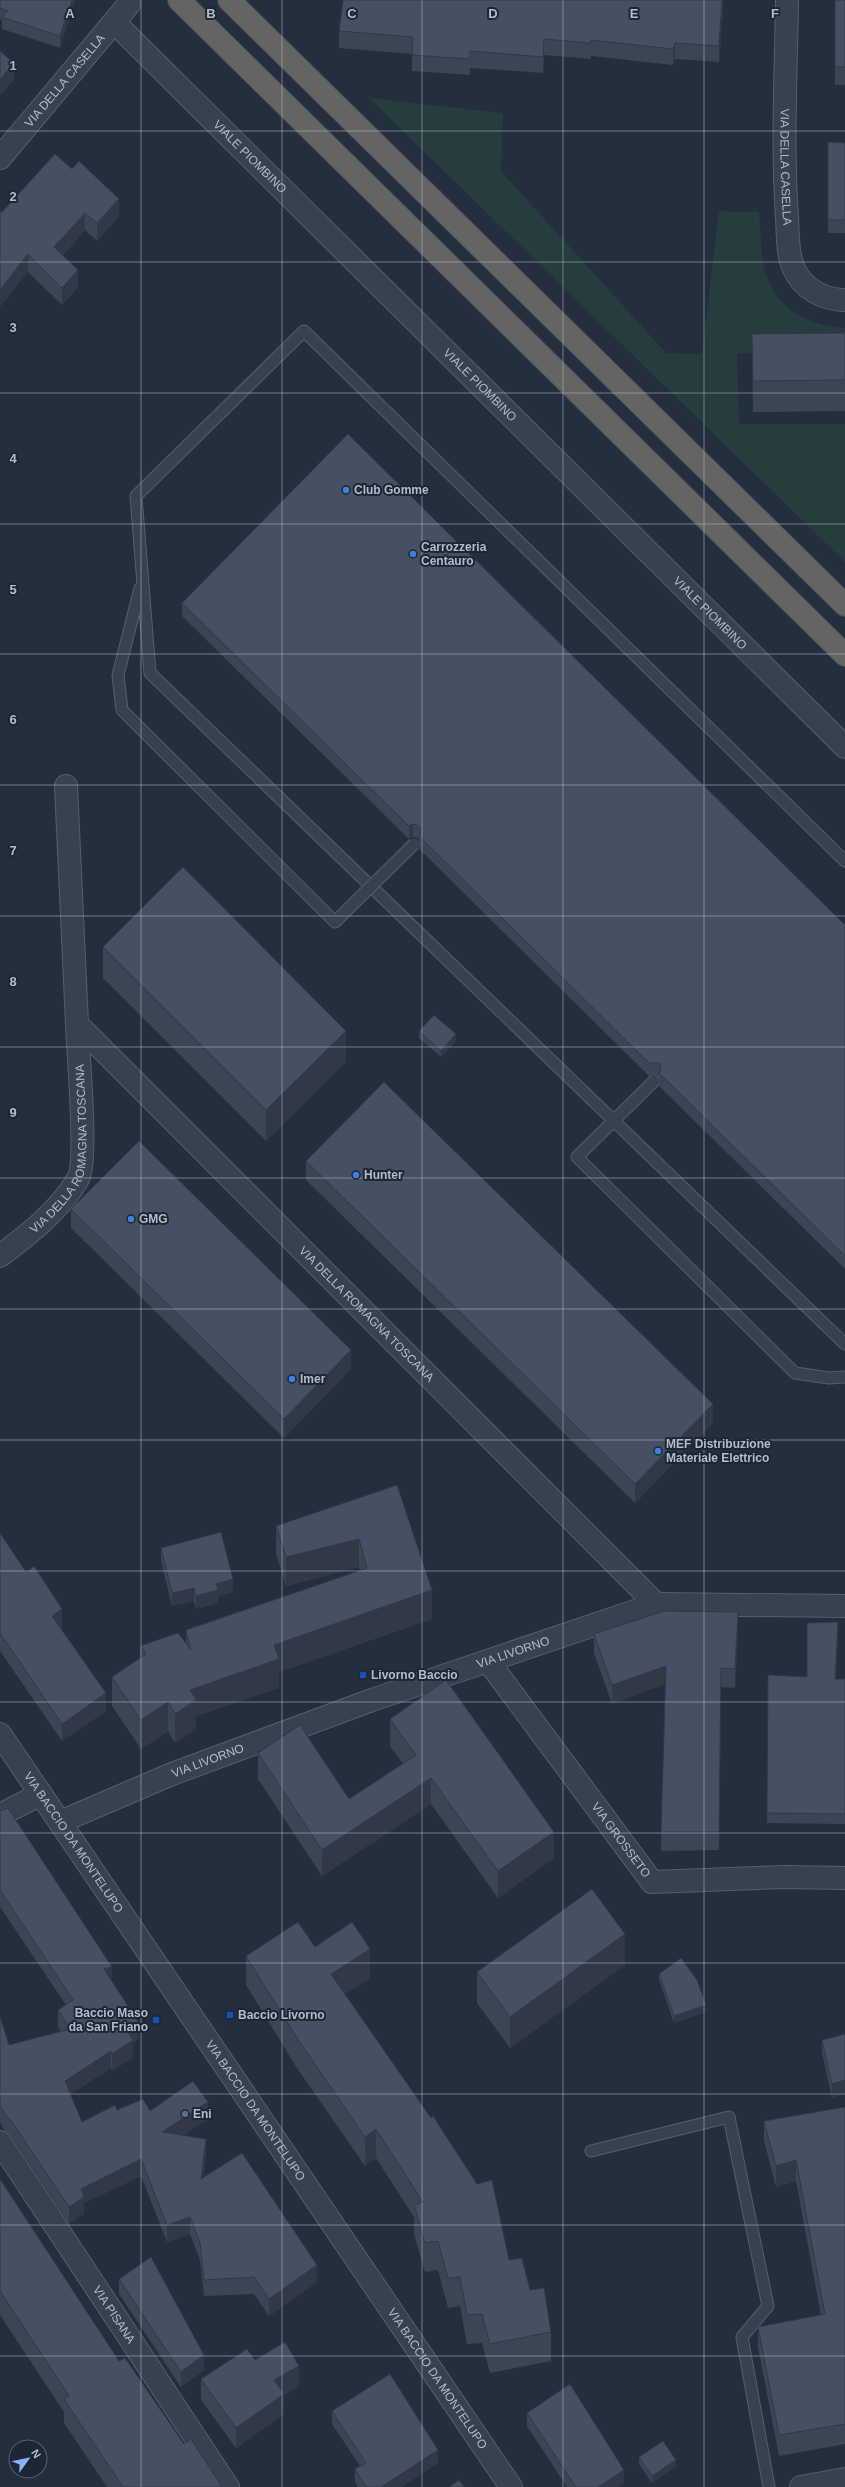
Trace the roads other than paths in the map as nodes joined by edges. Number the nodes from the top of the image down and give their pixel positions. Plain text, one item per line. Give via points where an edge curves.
1 (169, 0) edge
2 (179, 0) edge
3 (229, 0) edge
4 (243, 0) edge
5 (787, 0) edge
6 (129, 4) dead end
7 (115, 23) junction
8 (221, 42) junction
9 (313, 82) junction
10 (0, 158) edge
11 (845, 300) edge
12 (142, 577) junction
13 (845, 605) edge
14 (845, 655) edge
15 (845, 747) edge
16 (66, 786) dead end
17 (414, 844) dead end
18 (845, 861) edge
19 (77, 1024) junction
20 (654, 1081) dead end
21 (0, 1256) edge
22 (845, 1344) edge
23 (845, 1377) edge
24 (656, 1604) junction
25 (845, 1606) edge
26 (488, 1662) junction
27 (0, 1734) edge
28 (41, 1794) junction
29 (0, 1816) edge
30 (60, 1822) junction
31 (845, 1878) edge
32 (0, 2142) edge
33 (591, 2151) dead end
34 (845, 2479) edge
35 (228, 2487) edge
36 (511, 2487) edge
37 (768, 2487) edge
38 (801, 2487) edge

1 - 8 highway
2 - 8 highway
3 - 9 highway
4 - 9 highway
5 - 11 street, VIA DELLA CASELLA via 785,188 793,268 808,287 833,300
6 - 7 street, VIA DELLA CASELLA
7 - 10 street, VIA DELLA CASELLA
7 - 15 street, VIALE PIOMBINO
8 - 14 highway
9 - 13 highway
12 - 17 lane, bridge via 118,675 122,710 335,922
12 - 18 lane via 136,496 304,331
12 - 22 lane via 150,673
16 - 19 street, VIA DELLA ROMAGNA TOSCANA
19 - 21 street, VIA DELLA ROMAGNA TOSCANA via 83,1144 79,1178 62,1202
19 - 24 street, VIA DELLA ROMAGNA TOSCANA
20 - 23 lane via 577,1157 795,1373 829,1378
24 - 25 street, VIA LIVORNO
24 - 26 street, VIA LIVORNO
26 - 30 street, VIA LIVORNO via 372,1700 172,1774
26 - 31 street, VIA GROSSETO via 652,1882 785,1877
27 - 28 street, VIA BACCIO DA MONTELUPO
28 - 29 street
28 - 30 street, VIA BACCIO DA MONTELUPO
30 - 36 street, VIA BACCIO DA MONTELUPO
32 - 35 street, VIA PISANA
33 - 37 lane via 729,2117 768,2306 742,2337
34 - 38 street

